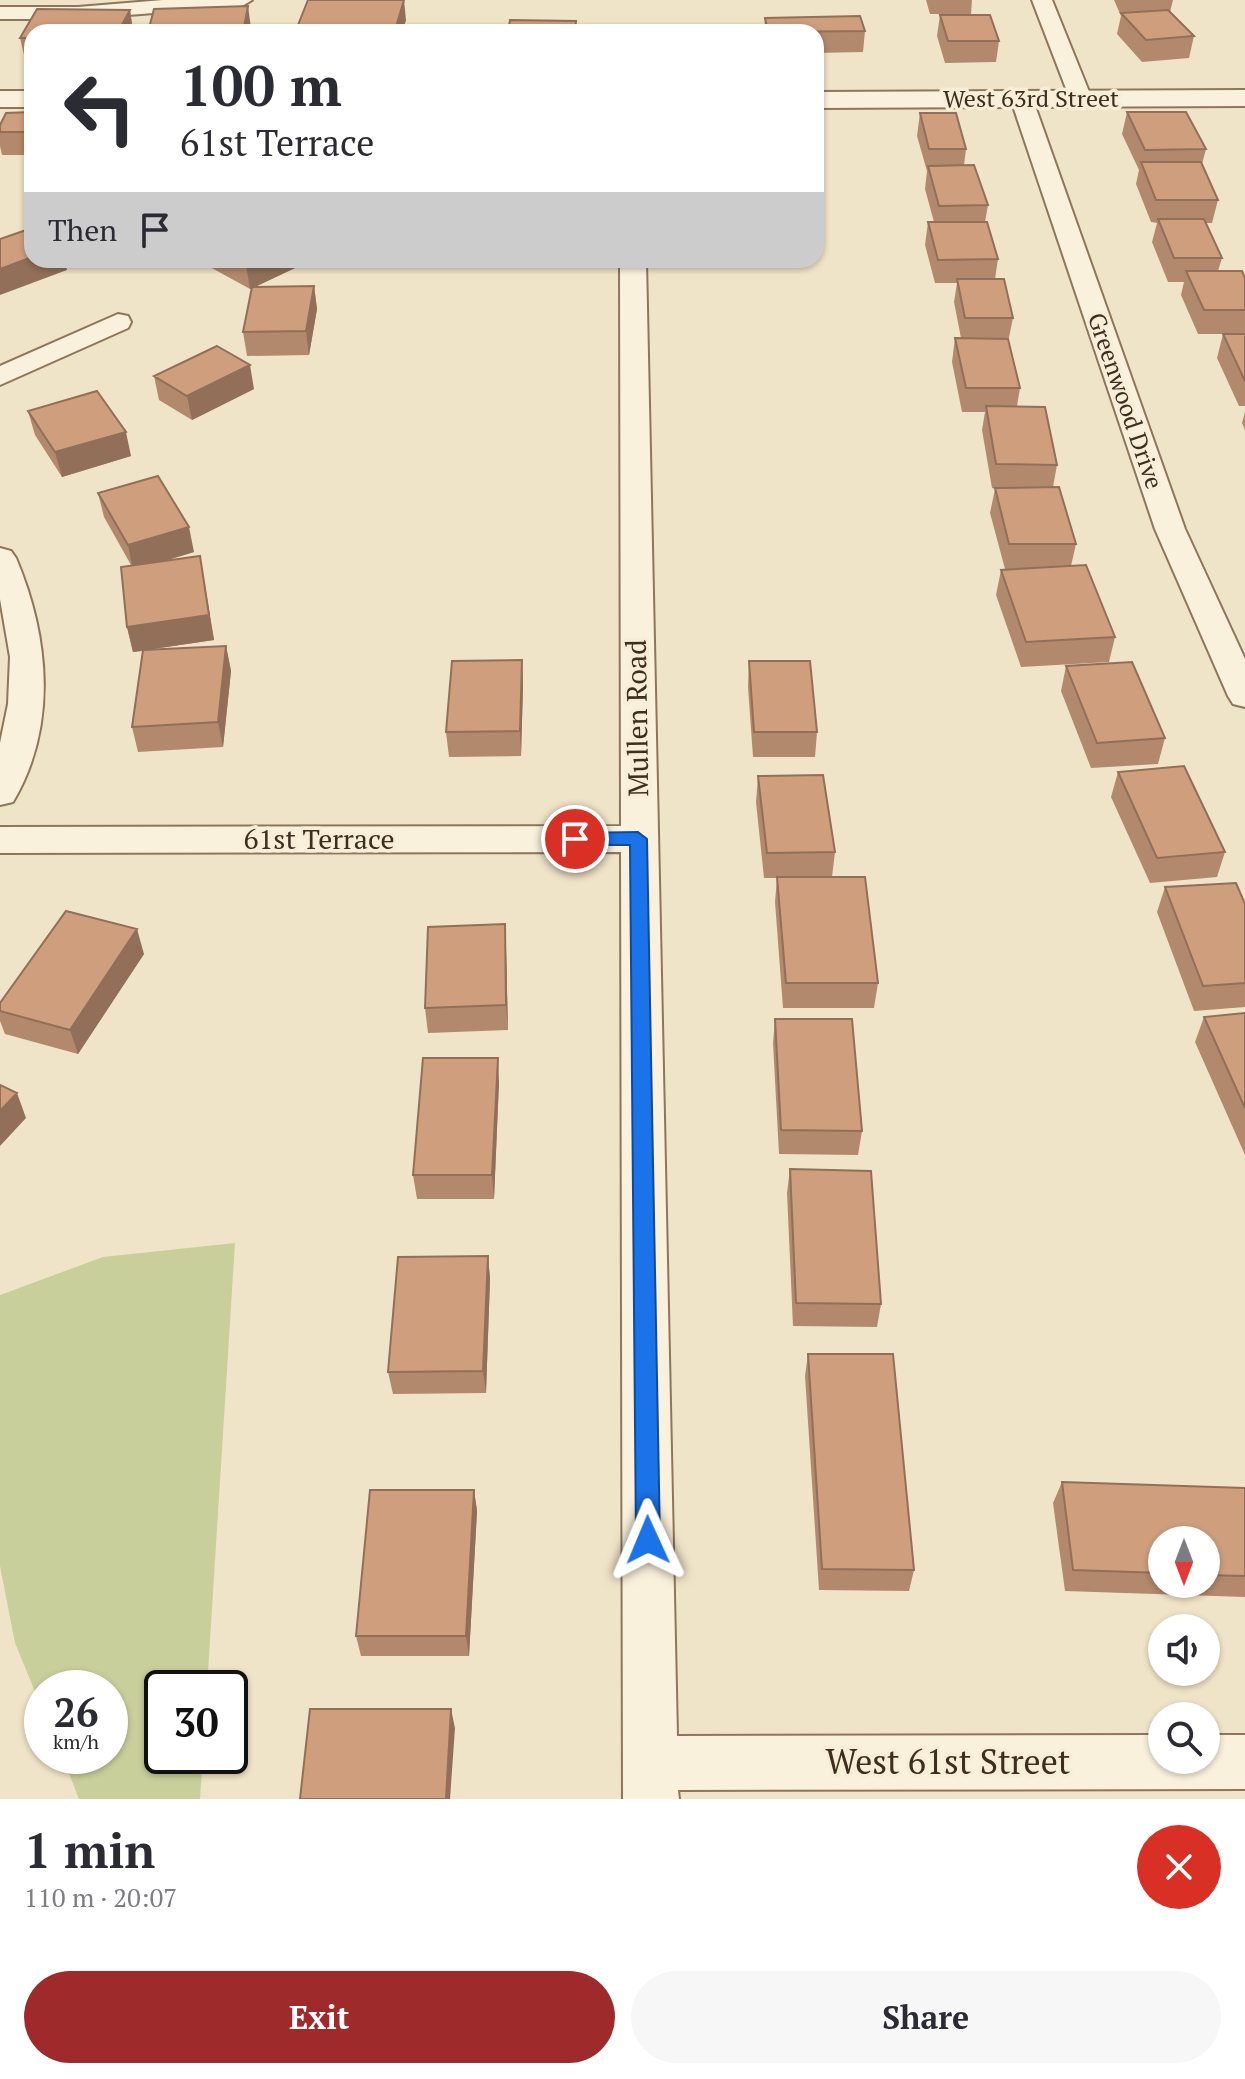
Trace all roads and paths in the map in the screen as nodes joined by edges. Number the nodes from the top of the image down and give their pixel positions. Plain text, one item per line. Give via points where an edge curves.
1 (242, 0) edge
2 (1042, 0) edge
3 (0, 13) edge
4 (1245, 98) edge
5 (0, 99) edge
6 (24, 99) edge
7 (1081, 99) junction
8 (824, 100) edge
9 (1022, 100) junction
10 (633, 268) edge
11 (118, 322) dead end
12 (0, 377) edge
13 (0, 558) edge
14 (1245, 696) edge
15 (0, 793) edge
16 (638, 839) junction
17 (0, 840) edge
18 (1245, 1762) edge
19 (651, 1781) edge

1 - 3 street via 78,13
2 - 7 street
4 - 7 street, West 63rd Street
5 - 6 street
7 - 9 street, West 63rd Street
8 - 9 street, West 63rd Street
9 - 14 street, Greenwood Drive via 1170,529
10 - 16 street, Mullen Road
11 - 12 street
13 - 15 street via 21,612 27,666 22,731
16 - 17 street, 61st Terrace
16 - 19 street, Mullen Road
18 - 19 street, West 61st Street

